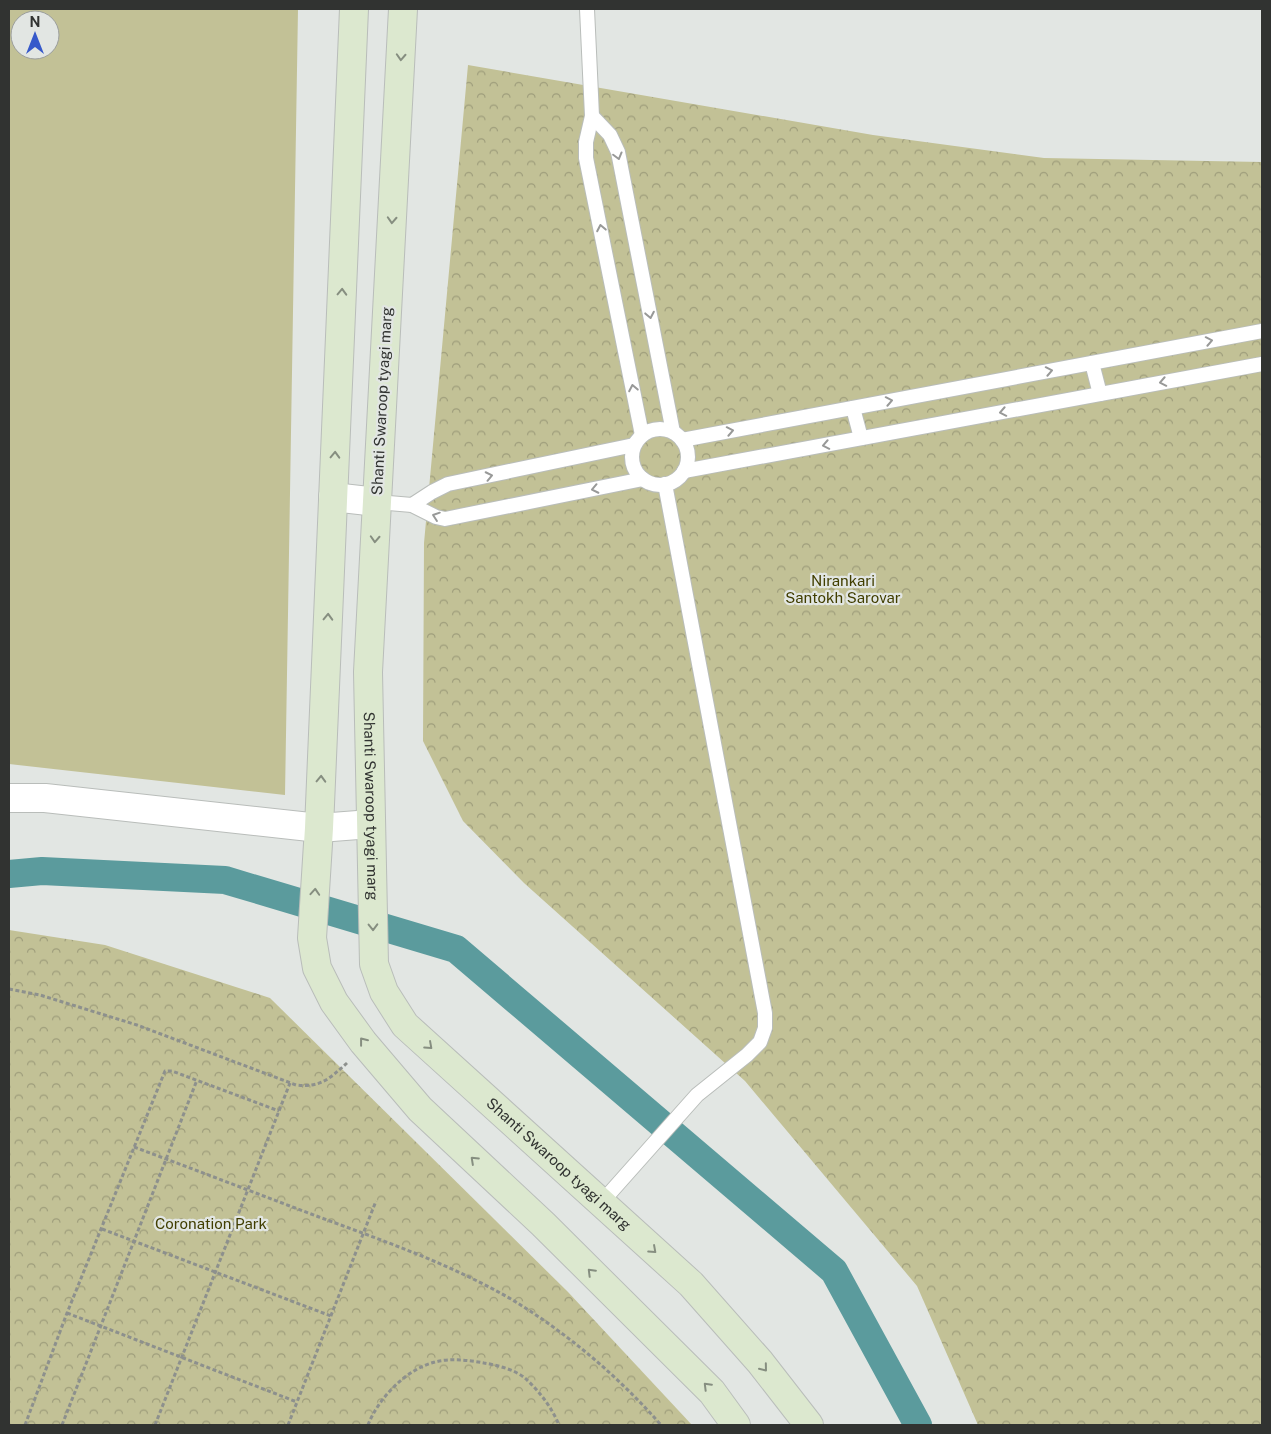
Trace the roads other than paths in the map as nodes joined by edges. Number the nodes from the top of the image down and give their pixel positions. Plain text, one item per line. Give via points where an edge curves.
1 (354, 9) edge
2 (404, 9) edge
3 (587, 9) edge
4 (592, 116) junction
5 (1262, 330) edge
6 (1092, 363) junction
7 (1262, 364) edge
8 (1100, 394) junction
9 (853, 408) junction
10 (677, 436) junction
11 (861, 438) junction
12 (638, 440) junction
13 (684, 471) junction
14 (643, 479) junction
15 (665, 484) junction
16 (333, 497) junction
17 (377, 502) junction
18 (412, 505) junction
19 (9, 798) edge
20 (371, 824) junction
21 (318, 838) junction
22 (601, 1203) junction
23 (736, 1425) edge
24 (809, 1425) edge

16 -> 1 main road
2 -> 17 main road, Shanti Swaroop tyagi marg
3 - 4 lane
4 -> 10 lane via 610,135 618,152
12 -> 4 lane via 586,158
6 -> 5 lane
6 - 8 lane
9 -> 6 lane
7 -> 8 lane
8 -> 11 lane
10 -> 9 lane
9 - 11 lane
10 - 12 lane via 665,429 656,429
10 - 13 lane via 688,454
11 -> 13 lane
12 - 14 lane via 631,454 632,464
18 -> 12 lane via 448,484
13 - 15 lane
14 - 15 lane via 651,484
14 -> 18 lane via 454,518 436,517
15 - 22 lane via 764,1013 764,1028 760,1042 697,1095
16 - 17 street
21 -> 16 main road
17 - 18 lane
17 -> 20 main road, Shanti Swaroop tyagi marg via 368,672
19 - 21 street via 45,798
20 - 21 street
20 -> 22 main road, Shanti Swaroop tyagi marg via 374,964 384,992 405,1025
23 -> 21 main road via 712,1392 543,1224 420,1109 334,1002 317,968 312,938
22 -> 24 main road, Shanti Swaroop tyagi marg via 691,1284 760,1362

